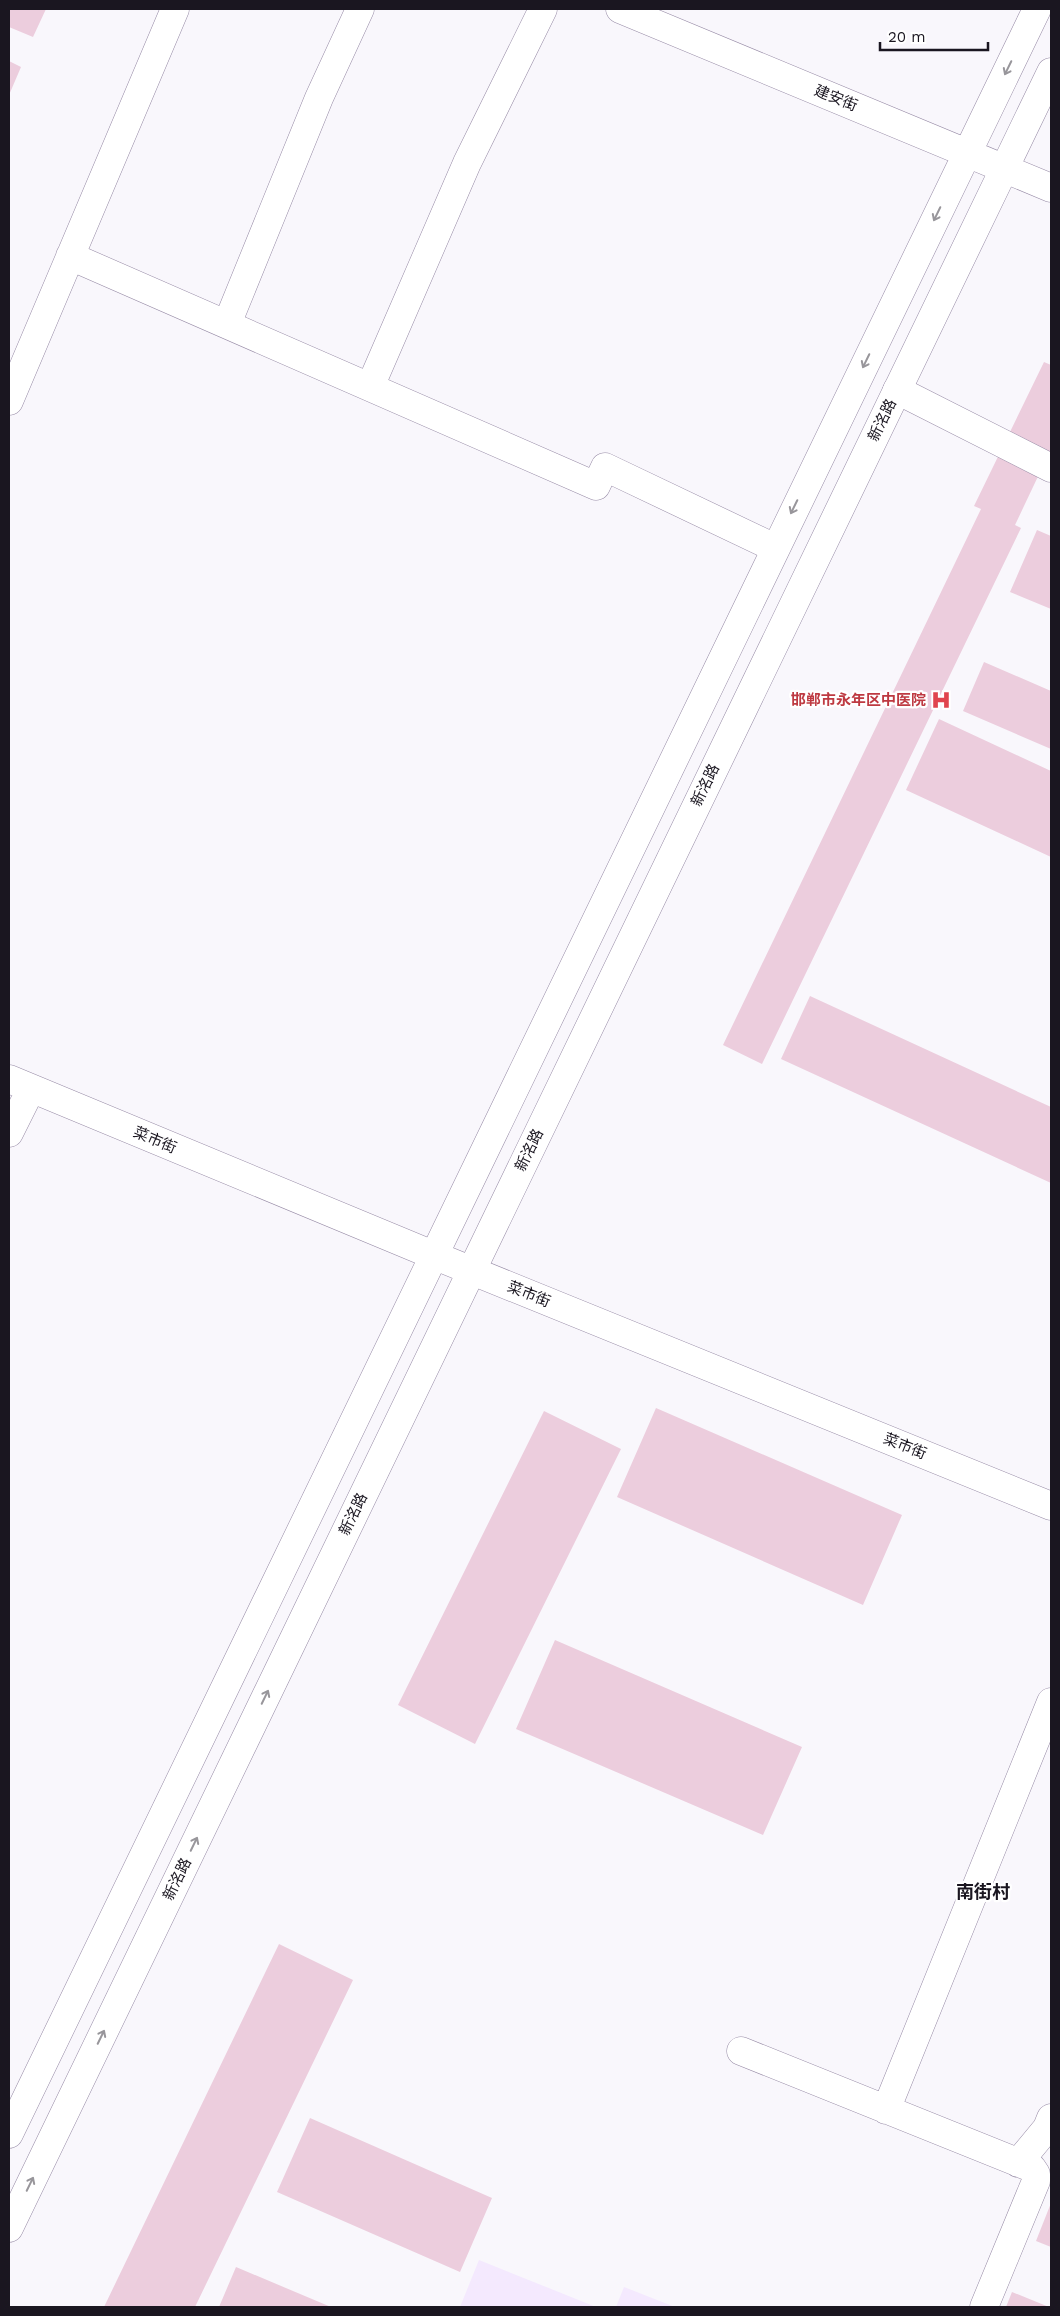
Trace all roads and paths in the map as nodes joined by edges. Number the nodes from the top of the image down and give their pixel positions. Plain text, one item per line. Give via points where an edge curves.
1 (175, 9) edge
2 (360, 9) edge
3 (543, 9) edge
4 (620, 9) edge
5 (1037, 9) edge
6 (1051, 72) edge
7 (967, 152) junction
8 (1005, 168) junction
9 (1051, 188) edge
10 (70, 256) junction
11 (227, 324) junction
12 (370, 387) junction
13 (897, 390) junction
14 (9, 401) edge
15 (1051, 468) edge
16 (775, 548) junction
17 (20, 1084) edge
18 (9, 1133) edge
19 (433, 1255) junction
20 (471, 1271) junction
21 (1051, 1506) edge
22 (1051, 1702) edge
23 (741, 2051) dead end
24 (886, 2110) junction
25 (1051, 2118) edge
26 (9, 2134) edge
27 (1018, 2163) junction
28 (9, 2228) edge
29 (984, 2307) edge

1 - 10 main road
2 - 11 main road via 319,98
3 - 12 main road via 467,163
4 - 7 main road, 建安街
5 -> 7 main road
6 - 8 main road, 新洺路
7 - 8 main road, 建安街
7 -> 16 main road
8 - 9 main road, 建安街
8 - 13 main road, 新洺路
10 - 11 main road
10 - 14 main road
11 - 12 main road
12 - 16 main road via 596,486 605,467
13 - 15 main road
13 - 20 main road, 新洺路
16 - 19 main road
17 - 18 main road
17 - 19 main road, 菜市街
19 - 20 main road, 菜市街
19 - 26 main road
20 - 21 main road, 菜市街
28 -> 20 main road, 新洺路
22 - 24 main road
23 - 24 main road
24 - 27 main road
25 - 27 main road via 1047,2128
27 - 29 main road via 1032,2168 1036,2181

